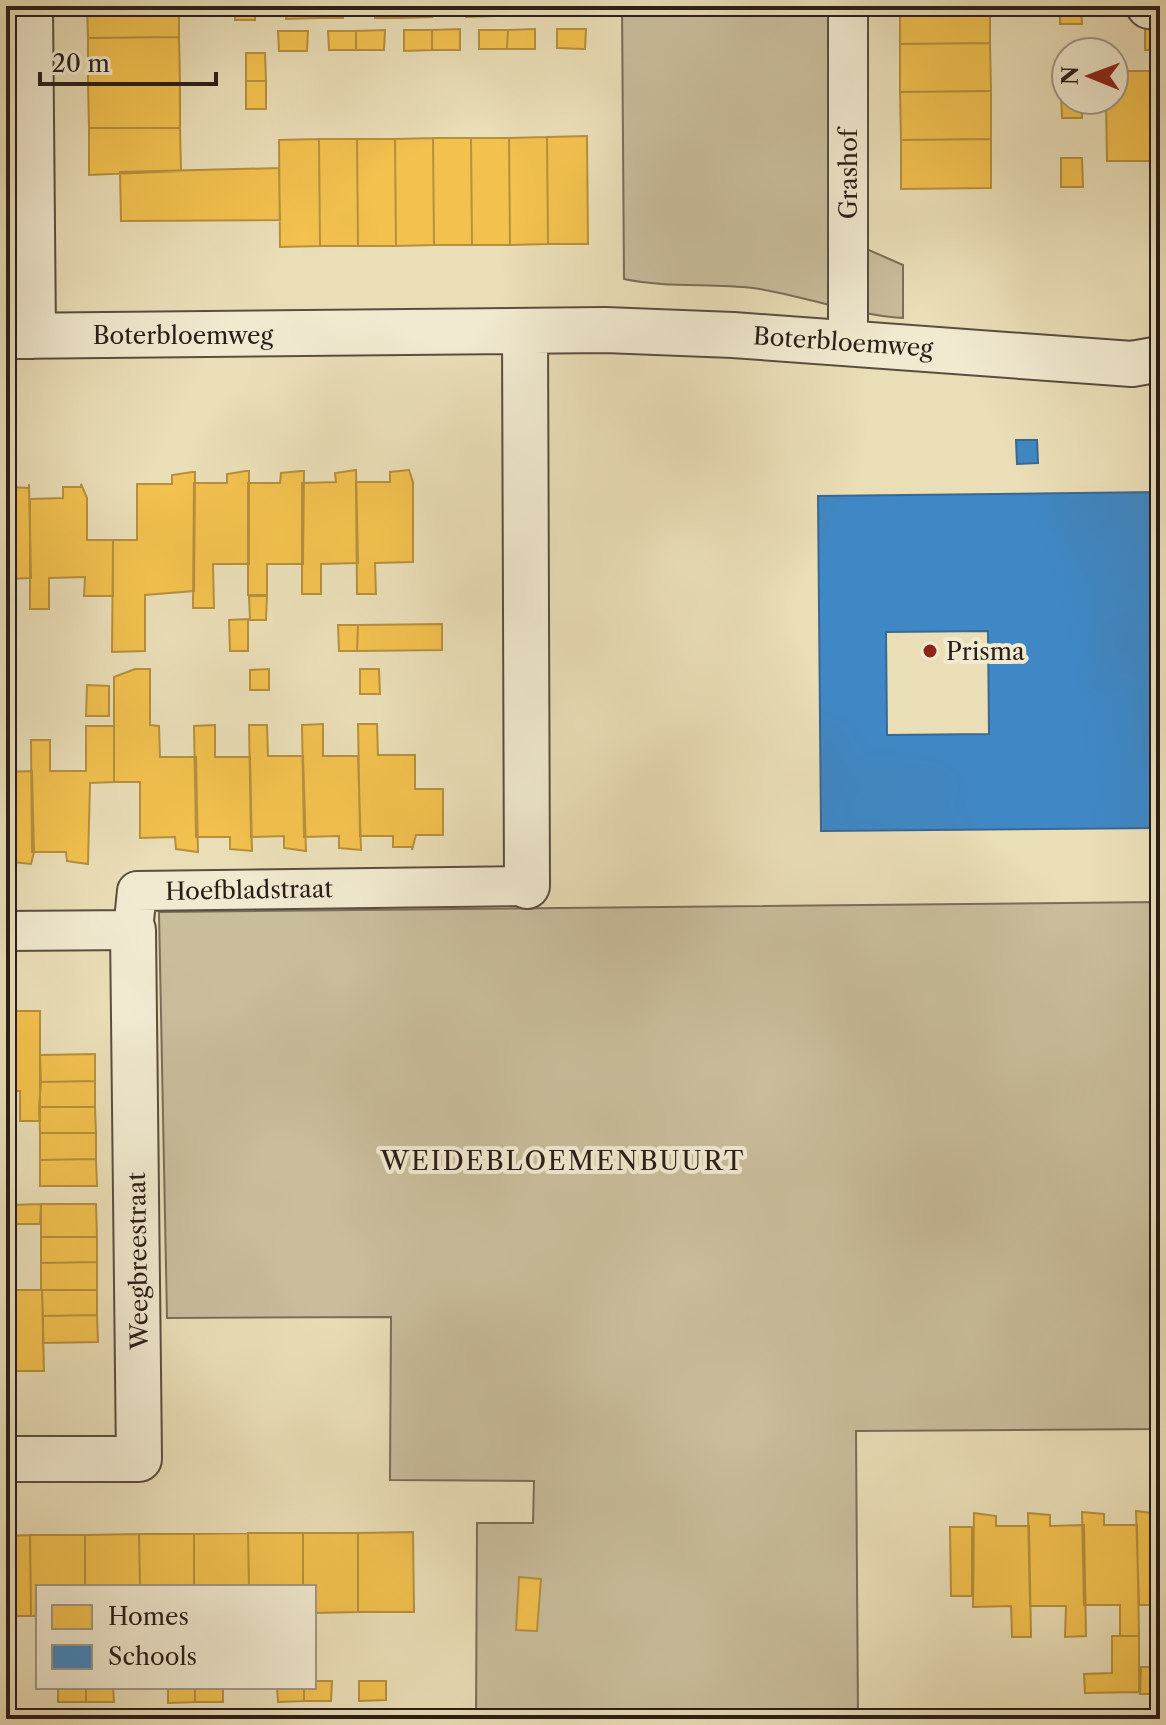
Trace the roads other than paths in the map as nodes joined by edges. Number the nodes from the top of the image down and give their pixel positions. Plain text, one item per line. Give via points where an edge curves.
1 (30, 6) edge
2 (848, 6) edge
3 (1149, 6) edge
4 (1160, 7) edge
5 (525, 333) junction
6 (20, 336) edge
7 (848, 342) junction
8 (1160, 359) edge
9 (527, 886) joint
10 (133, 930) junction
11 (6, 931) edge
12 (6, 1459) edge

1 - 6 street, Boterbloemweg
2 - 7 street, Grashof
3 - 4 street
5 - 6 street, Boterbloemweg
5 - 7 street, Boterbloemweg via 605,330
5 - 9 street
7 - 8 street, Boterbloemweg via 1132,364
9 - 10 street, Hoefbladstraat via 137,891
10 - 11 street
10 - 12 street, Weegbreestraat via 139,1459

